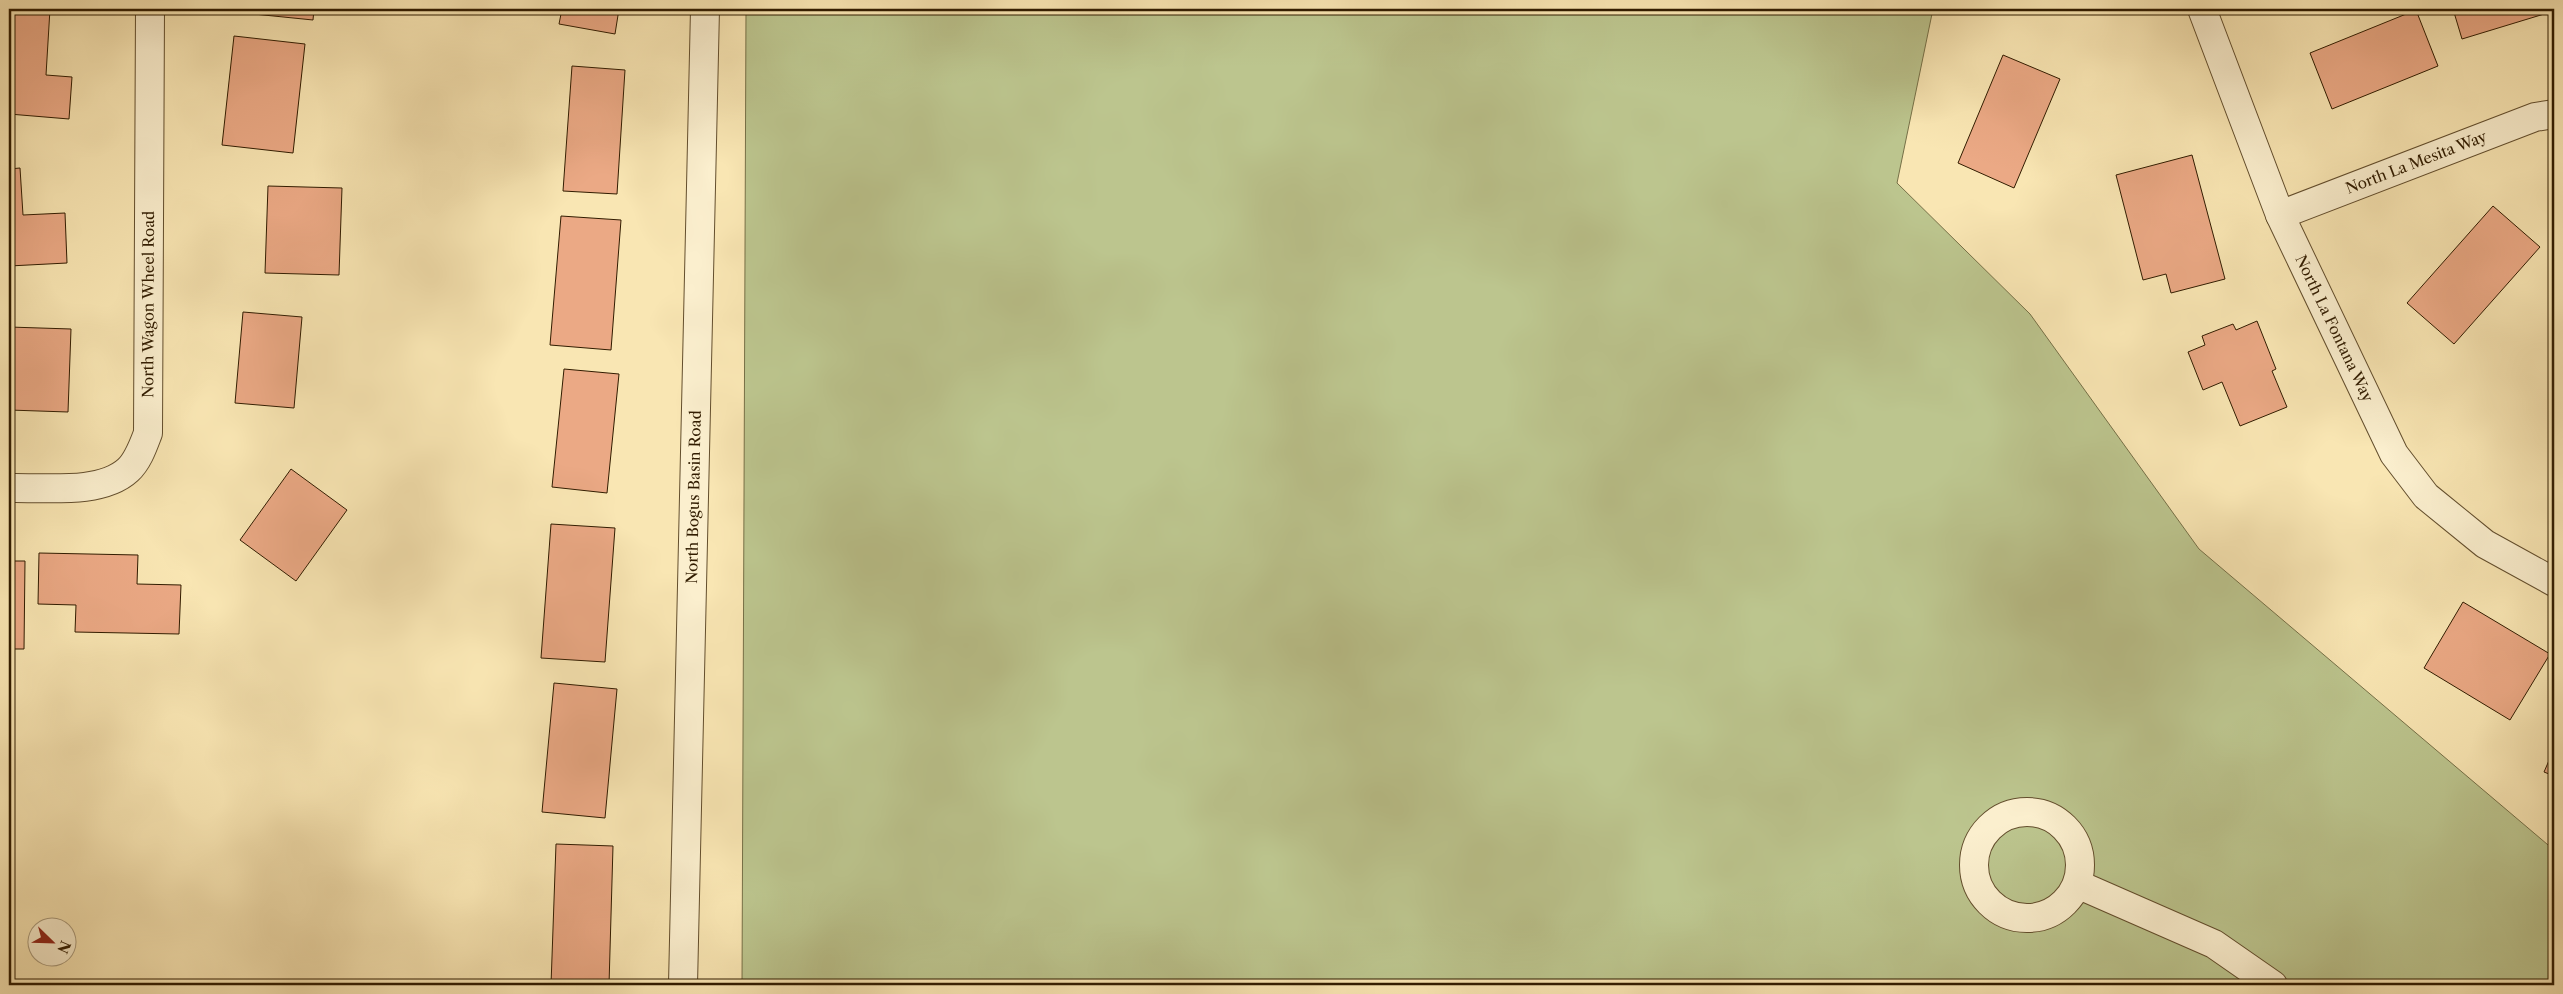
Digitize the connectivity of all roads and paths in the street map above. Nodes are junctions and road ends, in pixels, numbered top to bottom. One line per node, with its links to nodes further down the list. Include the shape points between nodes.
1 (150, 9): 6 (street, North Wagon Wheel Road, via 148,433 135,462 114,481 99,486)
2 (705, 9): 9 (street, North Bogus Basin Road)
3 (2202, 9): 5 (street, North La Fontana Way)
4 (2554, 114): 5 (street, North La Mesita Way, via 2535,118)
5 (2280, 215): 7 (street, North La Fontana Way, via 2394,454 2426,496 2477,538)
6 (9, 488)
7 (2554, 582)
8 (2077, 884): 10 (street, via 2214,944)
9 (683, 985)
10 (2273, 985)

